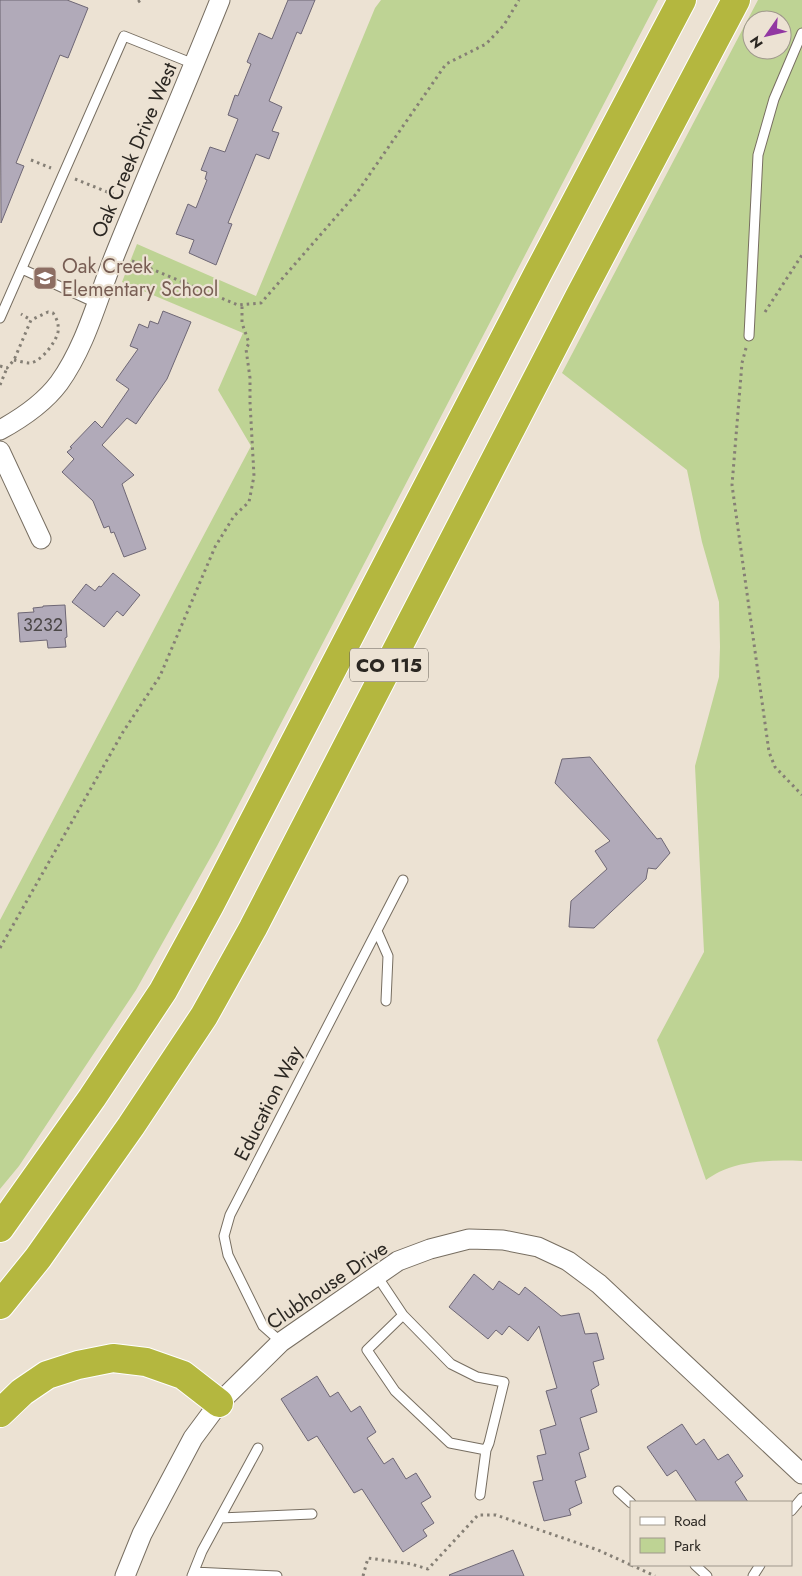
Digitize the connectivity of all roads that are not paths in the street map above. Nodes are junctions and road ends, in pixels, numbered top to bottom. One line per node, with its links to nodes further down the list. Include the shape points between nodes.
1 (220, 0): 5 (street, Oak Creek Drive West)
2 (682, 0): 16 (highway, CO 115, via 210,905 167,982 92,1098)
3 (736, 0): 18 (highway, CO 115, via 253,928 204,1016 132,1126 38,1258)
4 (802, 33): 9 (lane, via 774,99 758,155)
5 (194, 64): 6 (lane, via 124,36); 7 (street, Oak Creek Drive West, via 115,254)
6 (22, 269): 7 (lane); 8 (lane)
7 (98, 304): 10 (street, Oak Creek Drive West, via 58,383 28,413)
8 (0, 318)
9 (749, 336)
10 (0, 430)
11 (0, 452): 12 (street)
12 (41, 539)
13 (403, 880): 14 (lane, Education Way)
14 (377, 931): 15 (lane, via 388,956); 20 (lane, Education Way, via 230,1215 224,1236 228,1255 263,1326)
15 (386, 1001)
16 (0, 1228)
17 (377, 1276): 19 (lane); 20 (street, Clubhouse Drive); 25 (street, Clubhouse Drive, via 398,1261 468,1239 503,1240 538,1247 568,1261 599,1284)
18 (0, 1305)
19 (404, 1315): 24 (lane, via 451,1364 477,1376 504,1382); 24 (lane, via 367,1350 395,1391 450,1443)
20 (281, 1342): 21 (street, Clubhouse Drive)
21 (219, 1403): 22 (highway, via 183,1375 146,1362 113,1358 47,1375); 35 (street, Clubhouse Drive, via 193,1438 142,1534)
22 (0, 1413)
23 (258, 1448): 32 (lane)
24 (486, 1450): 27 (lane)
25 (802, 1474)
26 (618, 1491): 29 (lane)
27 (480, 1495)
28 (802, 1498): 30 (lane)
29 (630, 1502)
30 (792, 1510)
31 (312, 1514): 32 (lane)
32 (220, 1518): 34 (lane)
33 (697, 1566): 37 (lane)
34 (193, 1574): 36 (lane)
35 (125, 1576)
36 (277, 1576)
37 (707, 1576)

